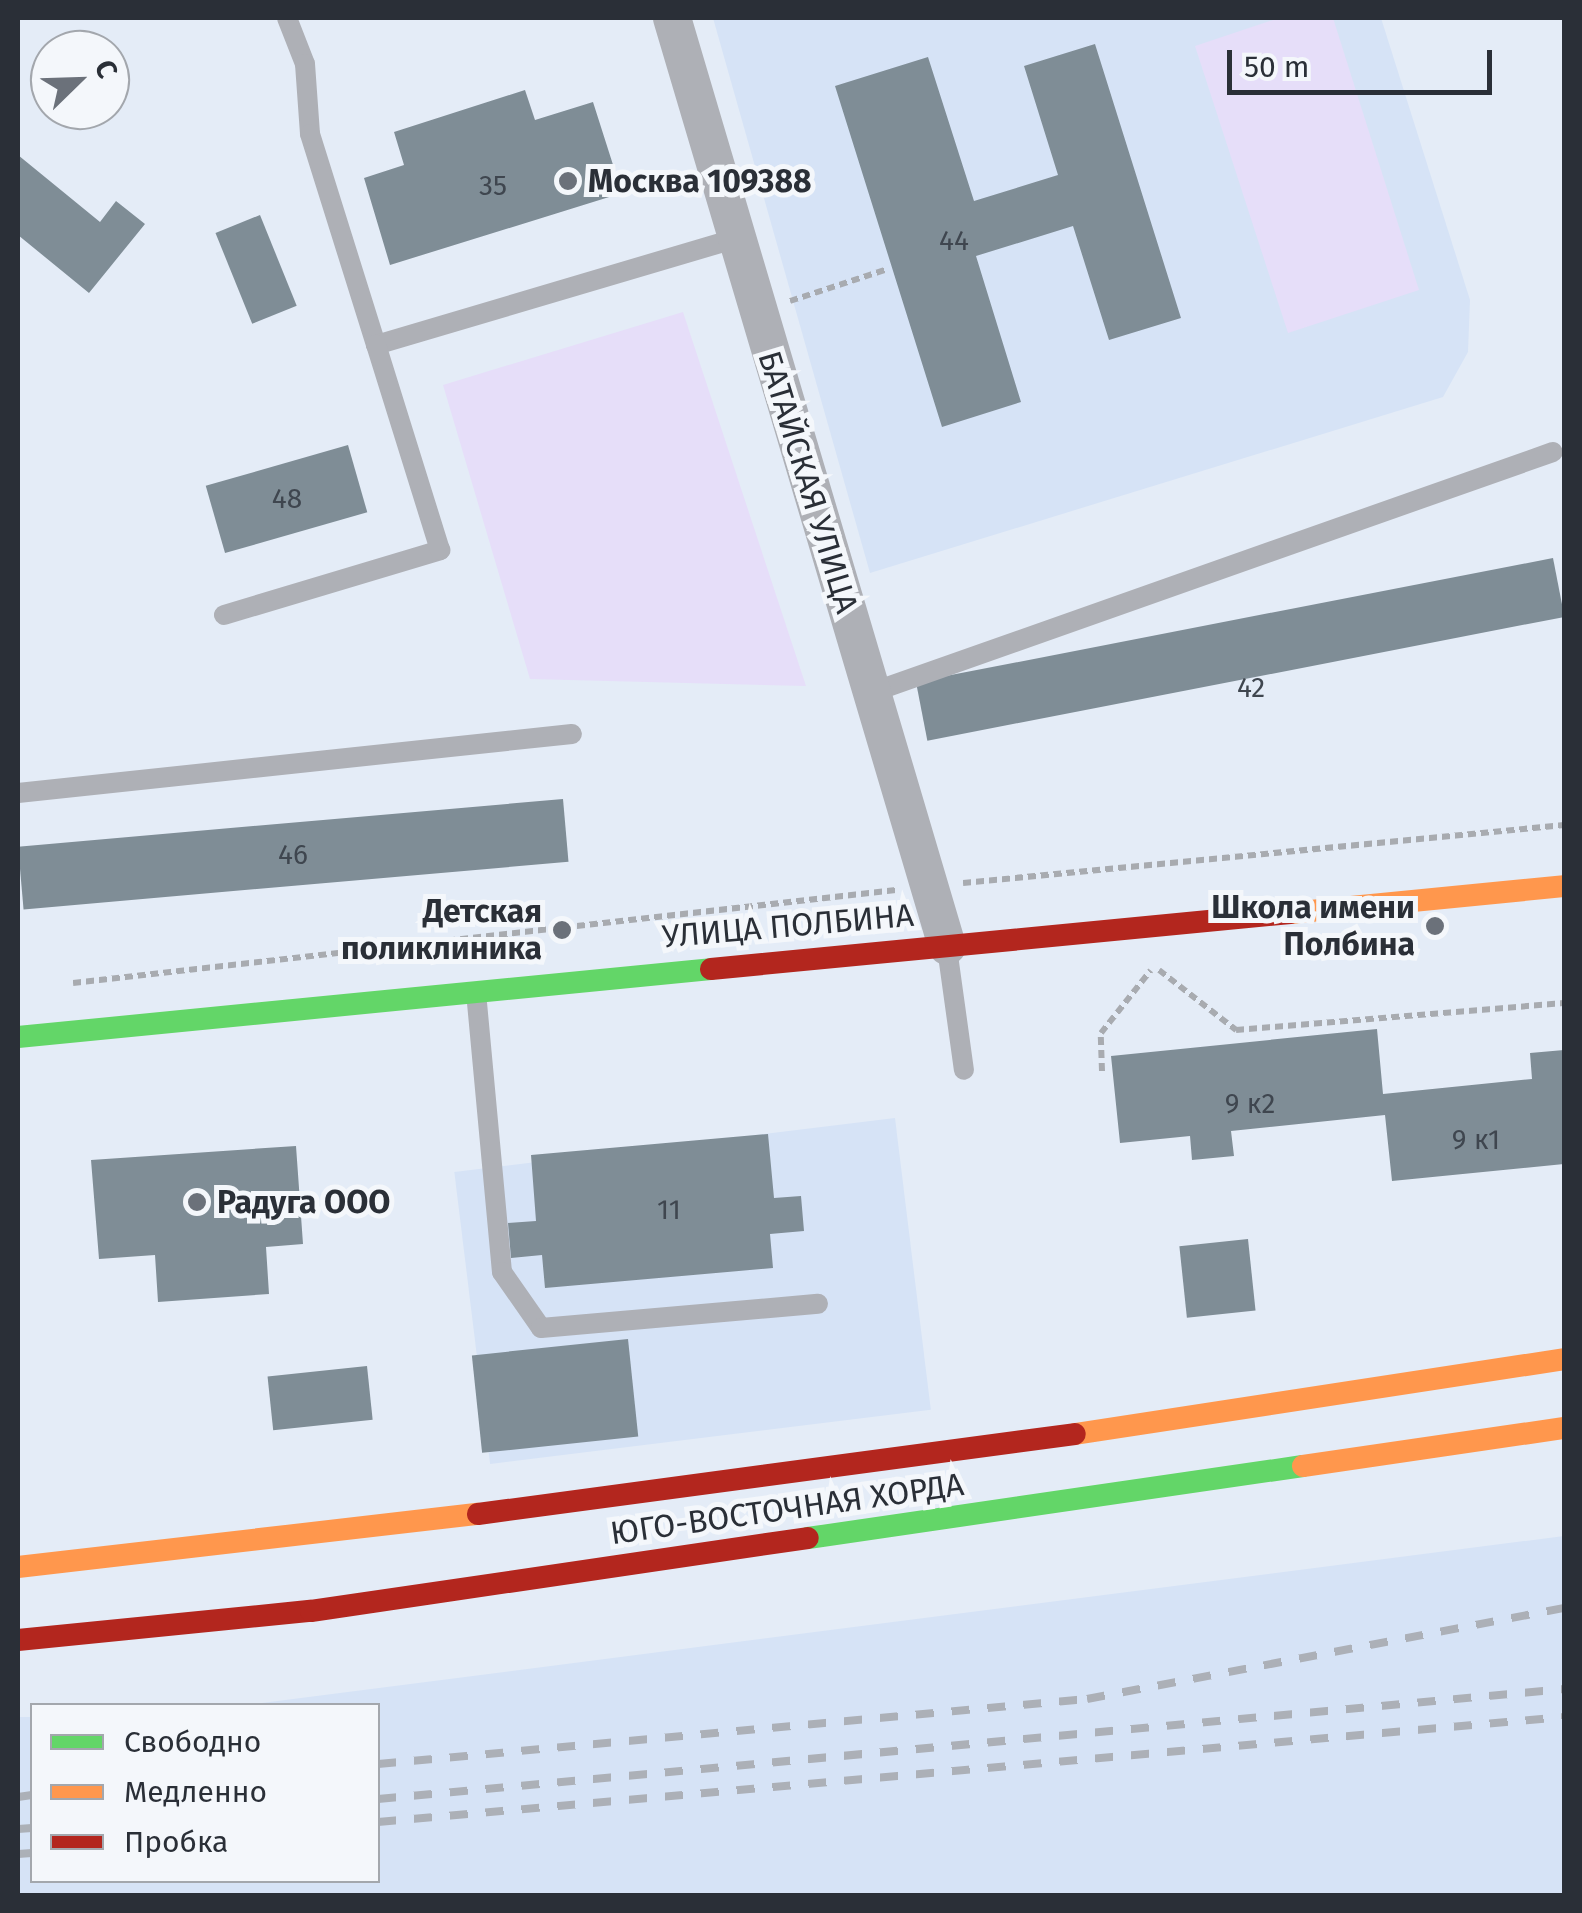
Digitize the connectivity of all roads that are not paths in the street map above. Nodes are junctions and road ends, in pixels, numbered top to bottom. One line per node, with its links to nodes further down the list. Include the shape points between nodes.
1 (287, 18): 4 (lane, via 305,64 310,134)
2 (672, 18): 3 (street, БАТАЙСКАЯ УЛИЦА)
3 (734, 239): 4 (lane); 7 (street, БАТАЙСКАЯ УЛИЦА)
4 (376, 345): 6 (lane, via 440,550)
5 (1553, 452): 7 (lane)
6 (224, 615)
7 (873, 692): 11 (street, БАТАЙСКАЯ УЛИЦА)
8 (572, 734): 9 (lane)
9 (18, 793)
10 (1564, 886): 11 (main road, УЛИЦА ПОЛБИНА)
11 (946, 946): 12 (main road, УЛИЦА ПОЛБИНА); 14 (lane)
12 (476, 990): 13 (main road, УЛИЦА ПОЛБИНА); 15 (lane, via 502,1272 541,1328)
13 (18, 1038)
14 (964, 1070)
15 (818, 1304)
16 (1564, 1359): 18 (main road, ЮГО-ВОСТОЧНАЯ ХОРДА, via 1186,1419 284,1540)
17 (1564, 1428): 19 (main road, ЮГО-ВОСТОЧНАЯ ХОРДА, via 311,1611)
18 (18, 1566)
19 (18, 1640)

